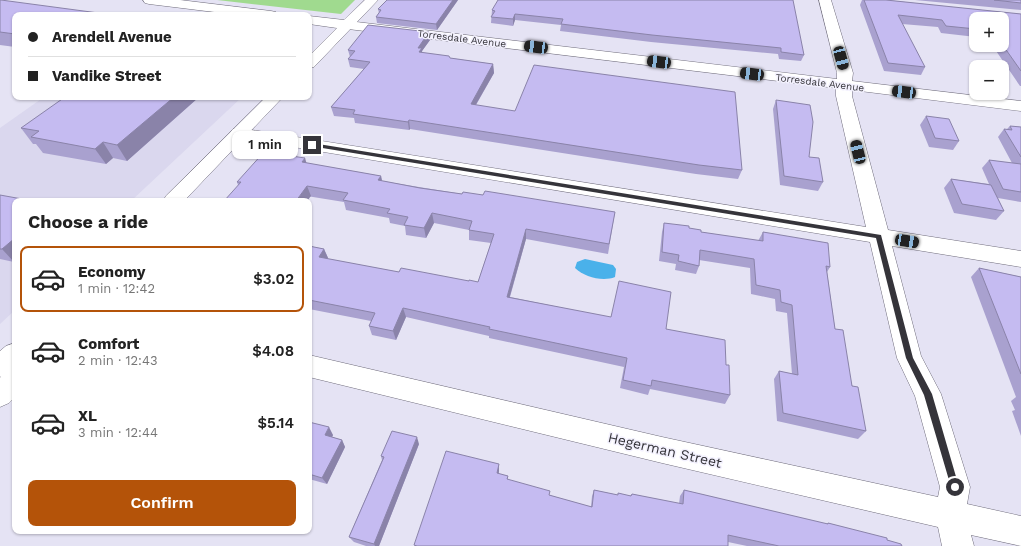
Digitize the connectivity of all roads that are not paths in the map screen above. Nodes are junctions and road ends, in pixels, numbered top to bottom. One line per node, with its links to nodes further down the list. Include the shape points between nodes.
1 (148, 0): 4 (street)
2 (372, 0): 6 (street)
3 (825, 0): 8 (street, via 845,73)
4 (246, 12)
5 (312, 20): 6 (street, Torresdale Avenue)
6 (348, 25): 7 (street); 8 (street, Torresdale Avenue)
7 (312, 61)
8 (845, 85): 10 (street, Torresdale Avenue); 13 (street, via 844,96)
9 (272, 100): 11 (street)
10 (1021, 106)
11 (239, 133): 12 (street); 13 (street)
12 (176, 198)
13 (878, 236): 14 (street); 20 (street, via 909,358 928,394 955,487)
14 (1021, 259)
15 (12, 356): 16 (street)
16 (0, 366)
17 (312, 367): 20 (street, Hegerman Street, via 662,450)
18 (12, 383): 19 (street)
19 (0, 396)
20 (950, 514): 21 (street, Hegerman Street); 22 (street)
21 (1021, 531)
22 (958, 546)

